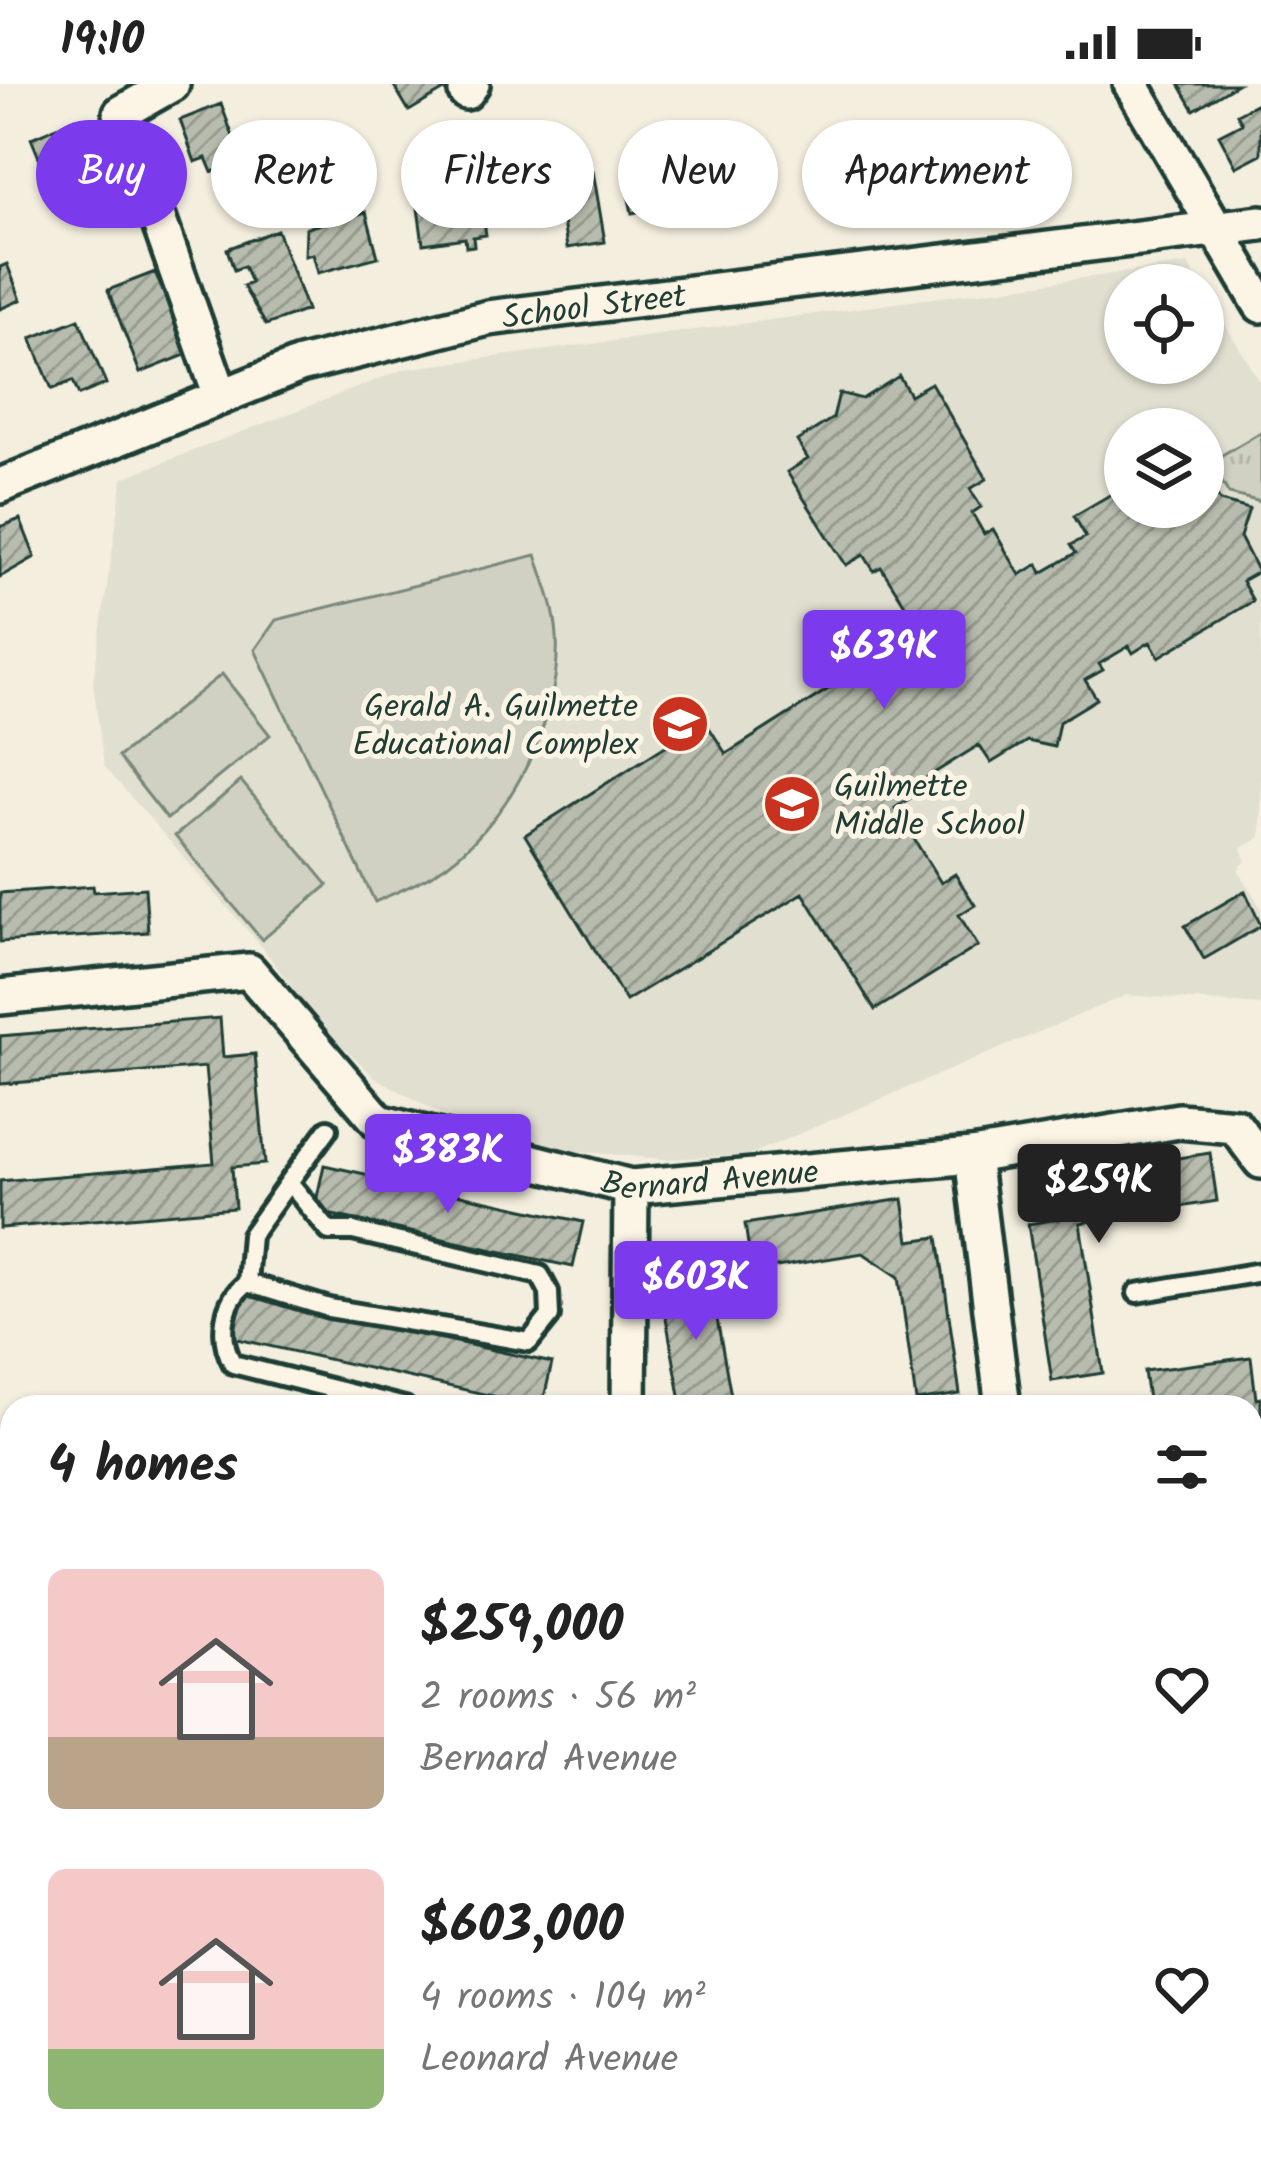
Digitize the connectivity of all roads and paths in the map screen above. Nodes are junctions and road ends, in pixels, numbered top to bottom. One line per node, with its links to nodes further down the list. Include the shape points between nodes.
1 (172, 84): 6 (street, via 121,113)
2 (1131, 84): 4 (street)
3 (1261, 223): 4 (street, School Street)
4 (1216, 232): 5 (street); 6 (street, School Street, via 488,318 300,365)
5 (1261, 305)
6 (221, 397): 7 (street, School Street)
7 (0, 486)
8 (0, 997): 13 (street, Bernard Avenue, via 249,970 379,1122)
9 (328, 1129): 12 (lane)
10 (972, 1156): 11 (street, Bernard Avenue, via 1179,1121 1246,1125); 13 (street, Bernard Avenue); 19 (street)
11 (1261, 1161)
12 (289, 1182): 15 (lane, via 251,1234); 15 (lane, via 329,1232 540,1275 550,1316 530,1342 329,1308)
13 (631, 1187): 18 (street)
14 (1261, 1272): 16 (lane)
15 (247, 1283): 17 (lane, via 233,1293 224,1328 233,1364)
16 (1137, 1293)
17 (357, 1395)
18 (629, 1395)
19 (1002, 1395)

